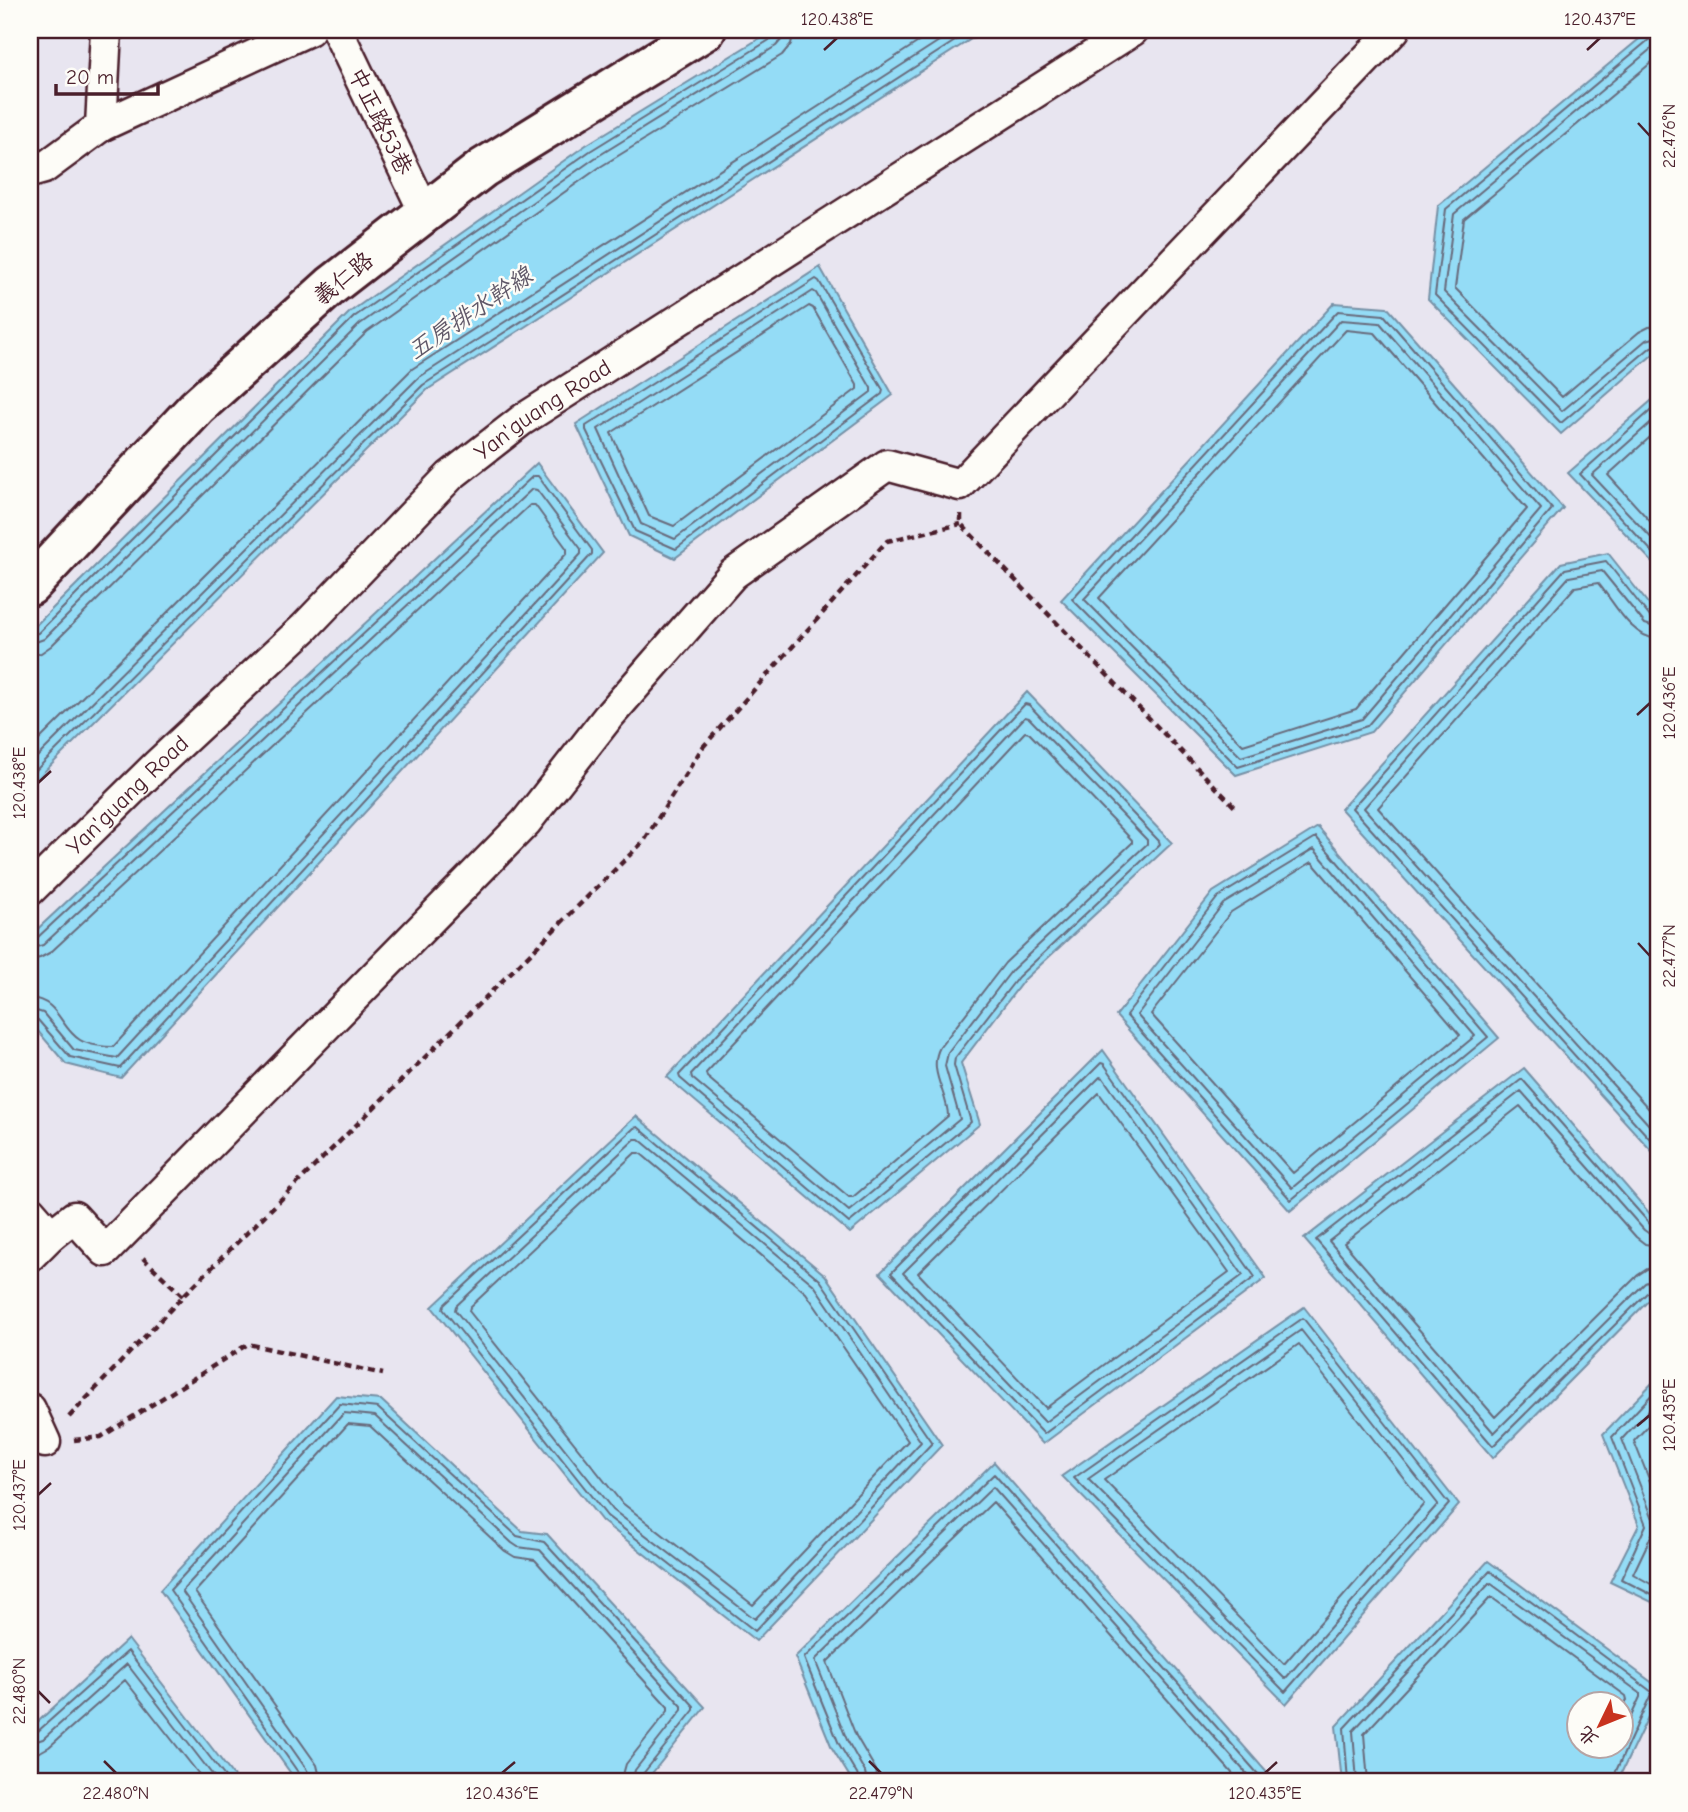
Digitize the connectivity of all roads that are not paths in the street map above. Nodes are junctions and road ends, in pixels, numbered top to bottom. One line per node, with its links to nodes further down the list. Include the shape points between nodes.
1 (106, 30): 7 (street)
2 (309, 30): 7 (street)
3 (337, 30): 9 (street, 中正路53巷)
4 (706, 30): 9 (street, 義仁路, via 483,168)
5 (1133, 30): 11 (street, Yan'guang Road, via 491,444 450,476 304,628)
6 (1394, 30): 13 (street, via 960,485 887,465 733,574 608,717 526,822 104,1251 74,1217)
7 (101, 126): 8 (street, via 44,168)
8 (30, 173)
9 (425, 213): 10 (street, 義仁路, via 331,286 197,407)
10 (30, 586)
11 (30, 890)
12 (30, 1211): 13 (street)
13 (51, 1235): 14 (street)
14 (30, 1256)
15 (30, 1409): 16 (street)
16 (45, 1442)

